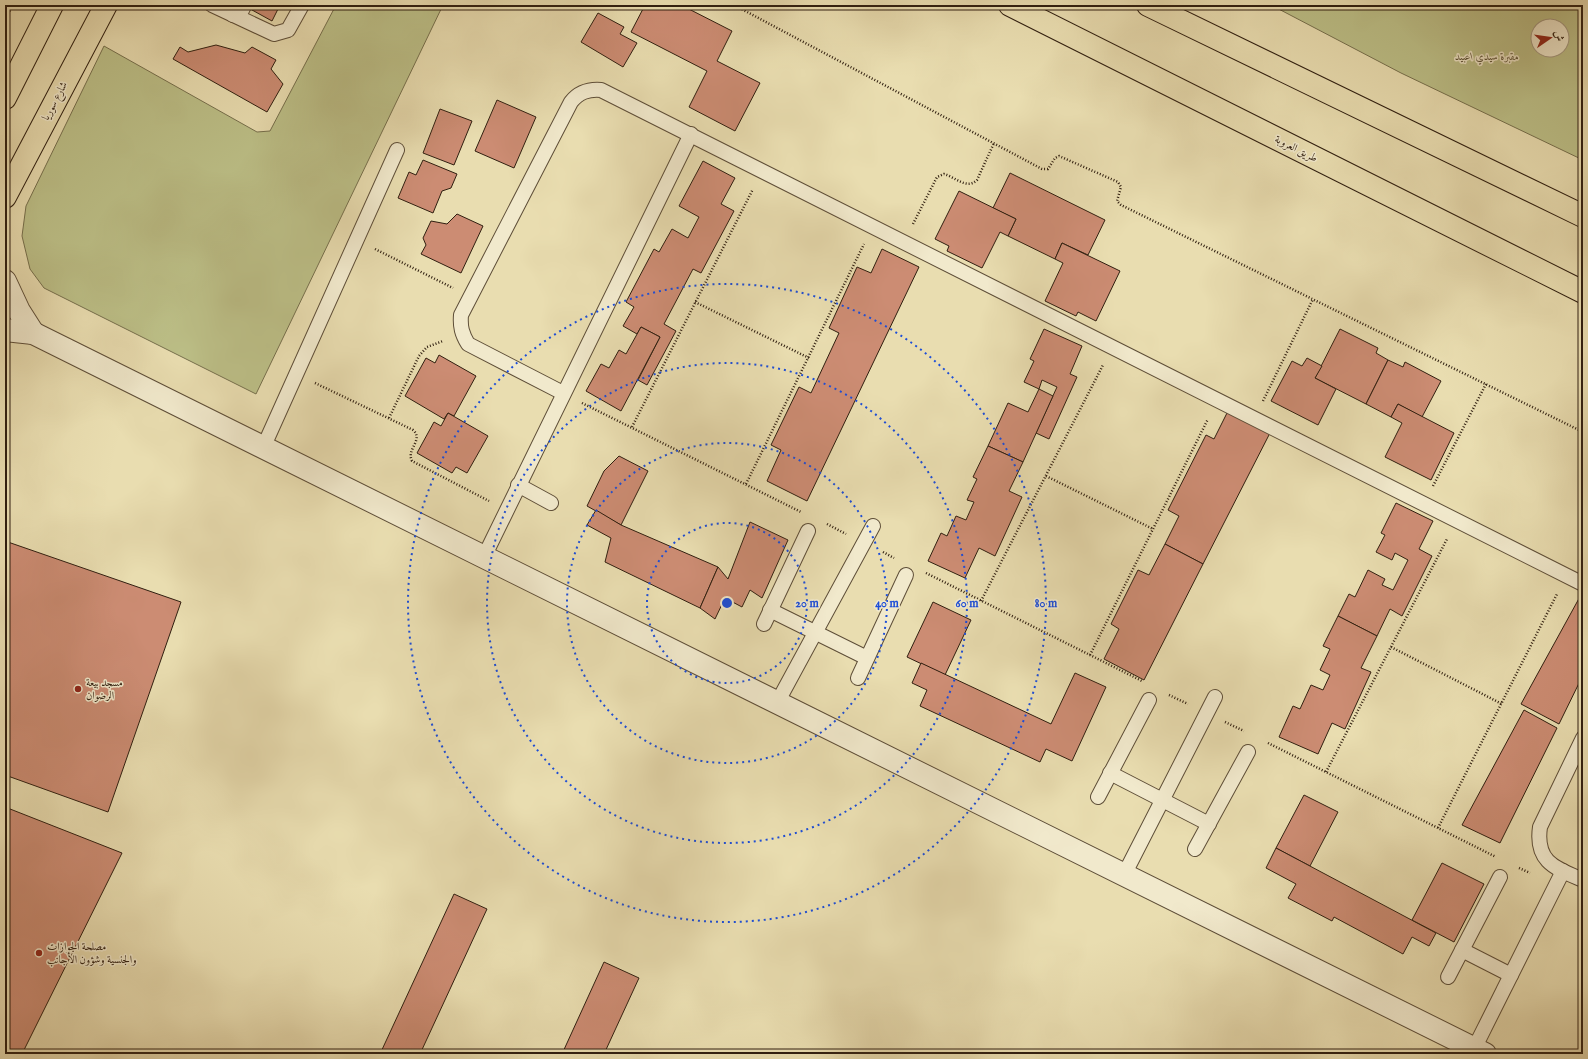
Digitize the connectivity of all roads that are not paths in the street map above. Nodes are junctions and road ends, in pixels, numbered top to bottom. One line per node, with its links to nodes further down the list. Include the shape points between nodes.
1 (52, 5): 9 (main road)
2 (106, 5): 12 (main road, شارع سوريا)
3 (212, 5): 8 (lane)
4 (302, 5): 8 (lane, via 288,30 274,34)
5 (1010, 5): 15 (main road, طريق العروبة)
6 (1148, 5): 13 (main road)
7 (244, 6): 8 (lane)
8 (233, 16)
9 (5, 98)
10 (691, 134): 18 (lane); 18 (lane, via 601,90 592,89 576,96 461,315 460,325 468,344); 26 (lane)
11 (397, 150): 19 (lane)
12 (5, 198)
13 (1583, 216)
14 (5, 281): 17 (street)
15 (1583, 292)
16 (5, 330): 17 (street)
17 (33, 333): 19 (street)
18 (564, 394): 20 (lane)
19 (263, 448): 24 (street)
20 (518, 486): 21 (lane); 24 (lane)
21 (551, 503)
22 (873, 526): 29 (lane)
23 (808, 531): 27 (lane)
24 (484, 557): 34 (street)
25 (906, 575): 30 (lane)
26 (1583, 584)
27 (770, 610): 28 (lane); 29 (lane)
28 (764, 624)
29 (815, 632): 30 (lane); 34 (lane)
30 (867, 658): 31 (lane)
31 (858, 678)
32 (1215, 697): 39 (lane)
33 (1148, 700): 37 (lane)
34 (777, 703): 43 (street)
35 (1583, 738): 42 (lane, via 1540,827 1538,840 1542,855 1551,865)
36 (1248, 752): 40 (lane)
37 (1110, 774): 38 (lane); 39 (lane)
38 (1098, 797)
39 (1162, 800): 40 (lane); 43 (lane)
40 (1209, 824): 41 (lane)
41 (1195, 849)
42 (1563, 871): 45 (lane); 47 (lane)
43 (1124, 875): 49 (street)
44 (1500, 877): 46 (lane)
45 (1583, 880)
46 (1462, 950): 47 (lane); 48 (lane)
47 (1511, 975): 49 (lane)
48 (1448, 977)
49 (1477, 1052)

